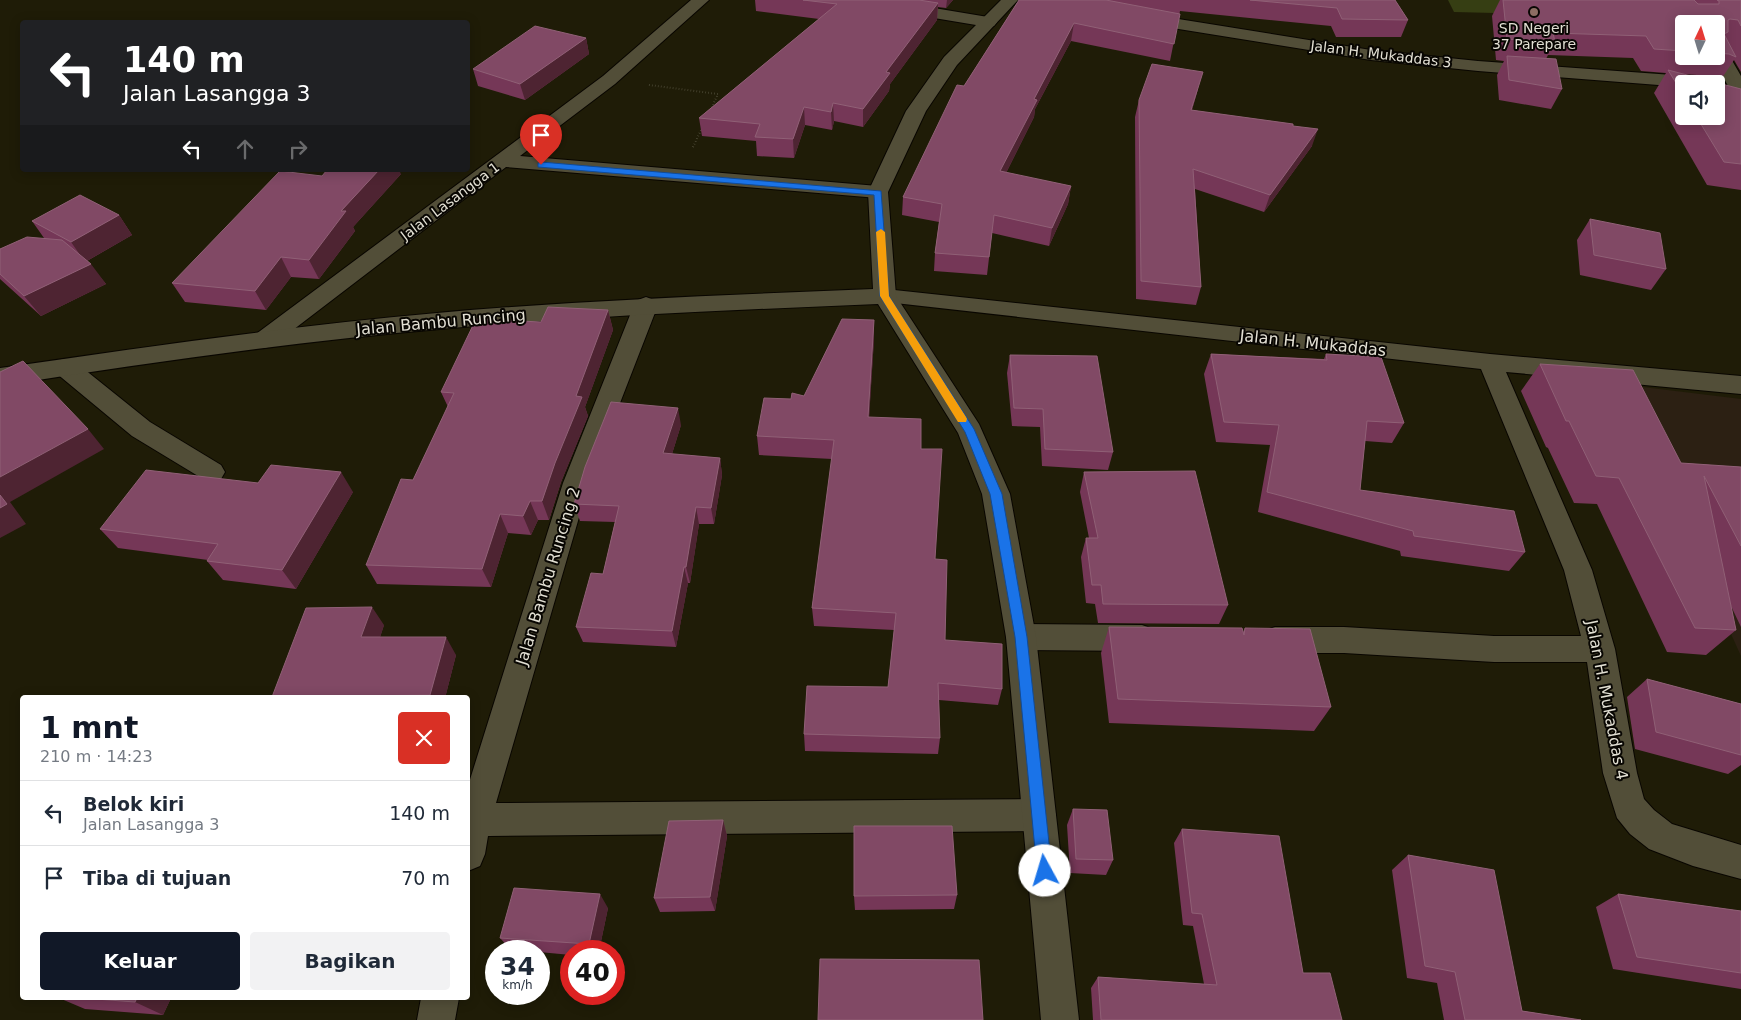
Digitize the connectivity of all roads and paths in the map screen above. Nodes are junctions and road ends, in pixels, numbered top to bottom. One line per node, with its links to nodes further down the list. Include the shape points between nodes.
1 (701, 0): 7 (street, Jalan Lasangga 1)
2 (856, 0): 5 (street)
3 (1010, 0): 5 (street)
4 (1123, 15): 8 (street, Jalan H. Mukaddas 3, via 1371,55)
5 (988, 22): 14 (street, via 950,61 916,111)
6 (1725, 62): 10 (street)
7 (609, 80): 12 (street, Jalan Lasangga 1); 13 (path, via 718,94)
8 (1675, 81)
9 (1725, 85): 10 (street, Jalan H. Mukaddas 3)
10 (1739, 86): 11 (street)
11 (1741, 129)
12 (502, 161): 13 (street); 17 (street, Jalan Lasangga 1)
13 (679, 176): 14 (street)
14 (878, 192): 15 (street)
15 (885, 296): 16 (street, Jalan Bambu Runcing); 18 (street, Jalan H. Mukaddas); 23 (street, via 970,432 996,494)
16 (646, 305): 17 (street, Jalan Bambu Runcing, via 437,321); 28 (street, Jalan Bambu Runcing 2, via 576,483)
17 (264, 340): 19 (street, Jalan Bambu Runcing)
18 (1490, 362): 21 (street, Jalan H. Mukaddas); 26 (street, Jalan H. Mukaddas 4, via 1578,570)
19 (66, 367): 20 (street, Jalan Bambu Runcing); 22 (street, via 141,429)
20 (0, 377)
21 (1741, 385)
22 (212, 472)
23 (1021, 637): 24 (street); 27 (street)
24 (1168, 639)
25 (1246, 639): 26 (street, via 1344,640 1494,649)
26 (1600, 649): 30 (street, Jalan H. Mukaddas 4, via 1628,807 1661,837)
27 (1039, 815): 28 (street); 33 (street)
28 (474, 820): 29 (street, Jalan Bambu Runcing 2)
29 (470, 843)
30 (1741, 862)
31 (440, 1000): 32 (street)
32 (436, 1020)
33 (1060, 1020)

